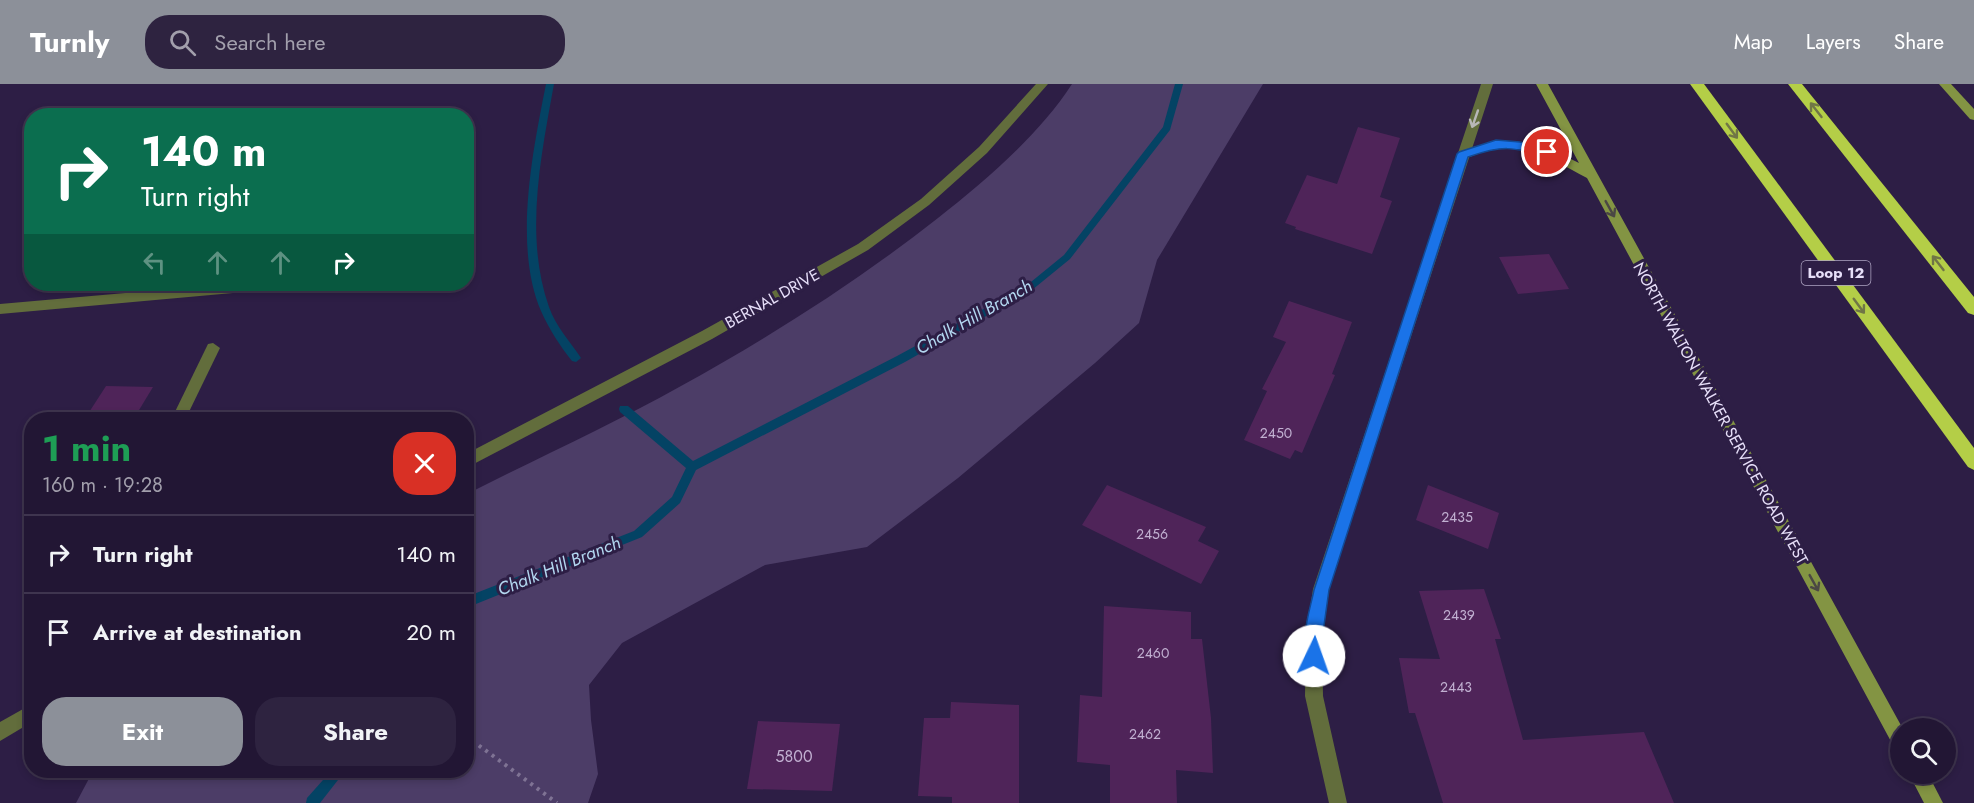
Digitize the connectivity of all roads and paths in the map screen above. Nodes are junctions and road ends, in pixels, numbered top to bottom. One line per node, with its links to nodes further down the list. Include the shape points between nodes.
1 (1042, 84): 15 (street, BERNAL DRIVE, via 983,150 934,195 863,247)
2 (1487, 84): 8 (street, one-way to 8)
3 (1542, 84): 9 (main road, NORTH WALTON WALKER SERVICE ROAD WEST)
4 (1697, 84): 16 (highway, Loop 12, one-way to 16)
5 (1795, 84): 12 (highway, one-way to 5)
6 (1946, 84): 7 (main road)
7 (1974, 116)
8 (1463, 154): 9 (main road, via 1496,144 1520,145 1547,152); 23 (street, via 1321,590 1314,636 1314,696)
9 (1591, 175): 18 (main road, NORTH WALTON WALKER SERVICE ROAD WEST, one-way to 18)
10 (200, 291): 11 (street)
11 (0, 309)
12 (1974, 309)
13 (213, 348): 14 (street)
14 (182, 412)
15 (474, 458)
16 (1974, 462)
17 (24, 717): 19 (street)
18 (1890, 723)
19 (0, 732)
20 (474, 742): 22 (path)
21 (1924, 784): 24 (main road)
22 (557, 803)
23 (1338, 803)
24 (1934, 803)

